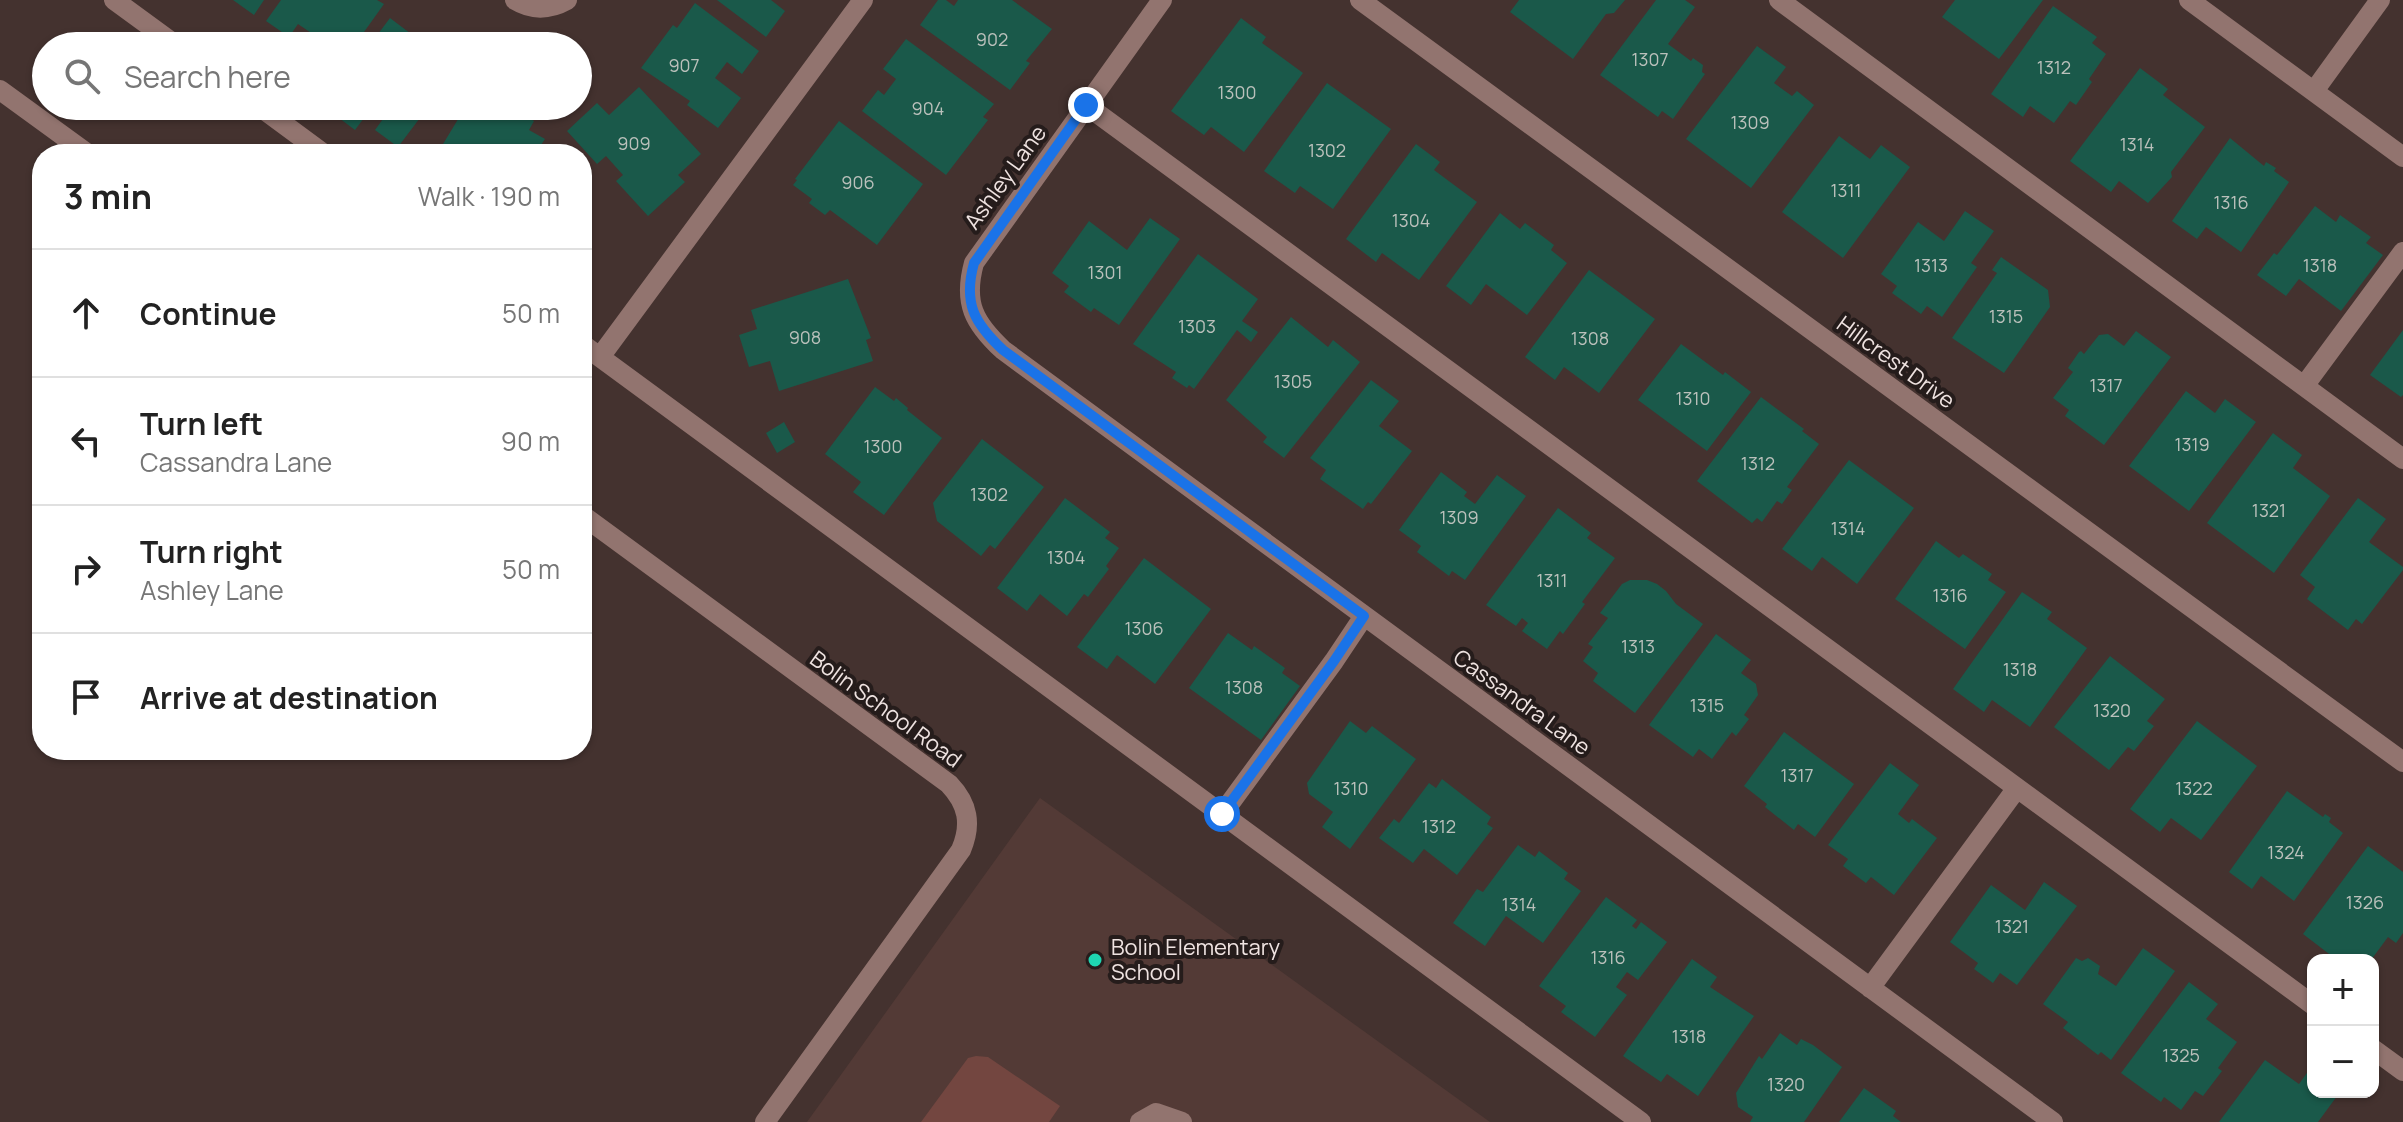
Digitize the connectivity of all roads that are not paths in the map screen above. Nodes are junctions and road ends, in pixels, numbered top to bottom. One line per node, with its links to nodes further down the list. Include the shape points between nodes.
1 (114, 0): 10 (street)
2 (515, 0): 9 (street, via 526,7)
3 (863, 0): 23 (street)
4 (1162, 0): 13 (street, Ashley Lane)
5 (1360, 0): 28 (street, Hillcrest Drive)
6 (1779, 0): 24 (street)
7 (2189, 0): 12 (street)
8 (2380, 0): 12 (street)
9 (558, 4)
10 (158, 32)
11 (0, 90): 14 (street)
12 (2314, 91): 19 (street)
13 (1086, 105): 21 (street, Ashley Lane, via 974,263 968,285); 29 (street)
14 (32, 113)
15 (41, 120): 17 (street)
16 (278, 120): 18 (street)
17 (74, 144)
18 (310, 144)
19 (2403, 157)
20 (2403, 252): 24 (street)
21 (973, 312): 27 (street, Cassandra Lane, via 1003,350)
22 (592, 351): 23 (street)
23 (600, 357): 30 (street)
24 (2304, 386): 25 (street)
25 (2403, 459)
26 (592, 522): 35 (street, Bolin School Road, via 949,784 965,807 968,822 961,850)
27 (1364, 616): 30 (street); 31 (street, Cassandra Lane)
28 (2403, 762)
29 (2017, 788): 31 (street); 32 (street)
30 (1222, 814): 38 (street)
31 (1870, 988): 39 (street, Cassandra Lane)
32 (2307, 1001)
33 (2379, 1053): 34 (street)
34 (2403, 1071)
35 (765, 1122)
36 (1140, 1122): 37 (street, via 1156,1113)
37 (1182, 1122)
38 (1641, 1122)
39 (2053, 1122)

